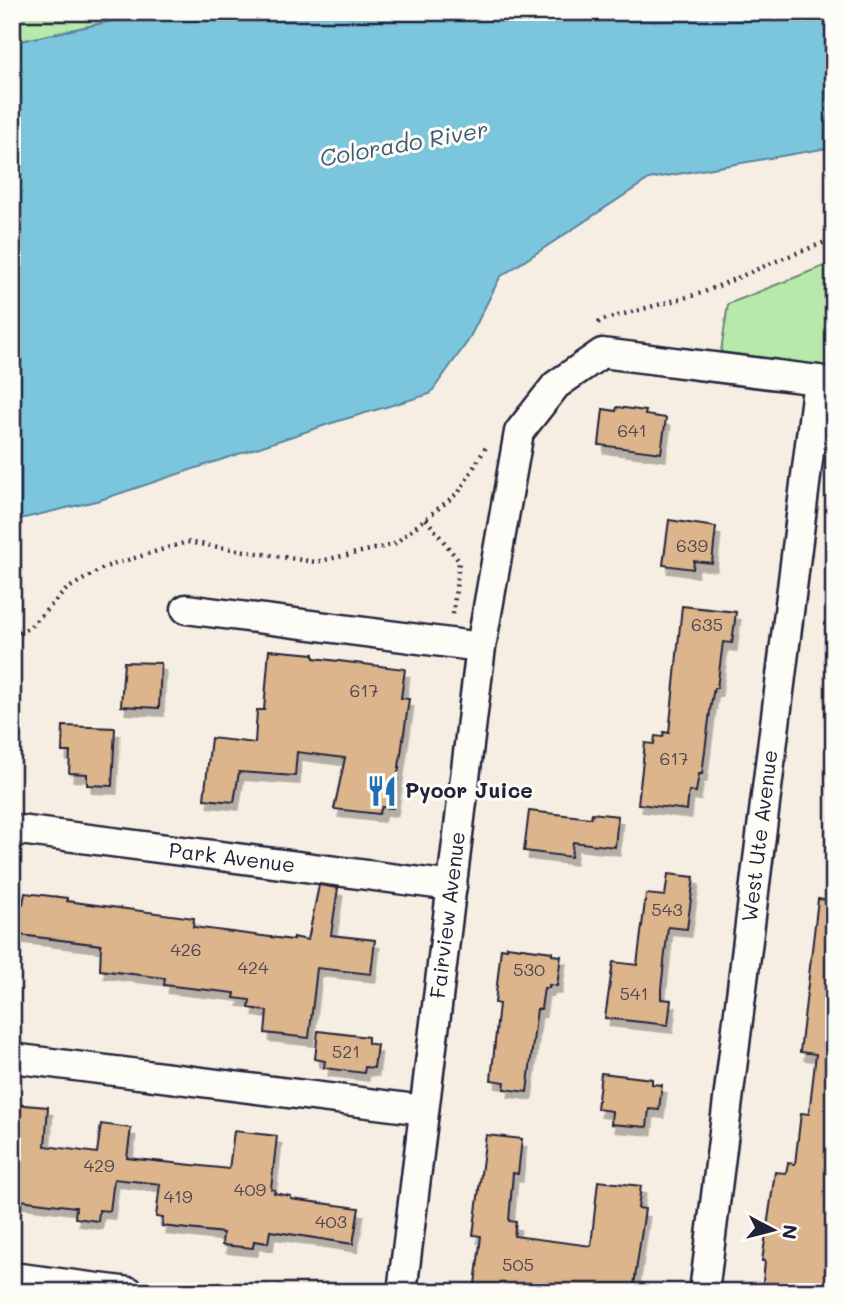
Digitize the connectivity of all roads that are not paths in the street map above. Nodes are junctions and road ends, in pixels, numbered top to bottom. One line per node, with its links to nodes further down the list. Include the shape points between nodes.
1 (826, 382): 3 (street, Fairview Avenue, via 602,353 556,385 519,432); 11 (street, West Ute Avenue)
2 (186, 610): 3 (street)
3 (481, 647): 5 (street, Fairview Avenue)
4 (12, 829): 5 (street, Park Avenue)
5 (452, 887): 7 (street, Fairview Avenue)
6 (12, 1058): 7 (street)
7 (424, 1110): 10 (street, Fairview Avenue)
8 (12, 1278): 9 (street)
9 (130, 1292)
10 (401, 1292)
11 (704, 1292)

